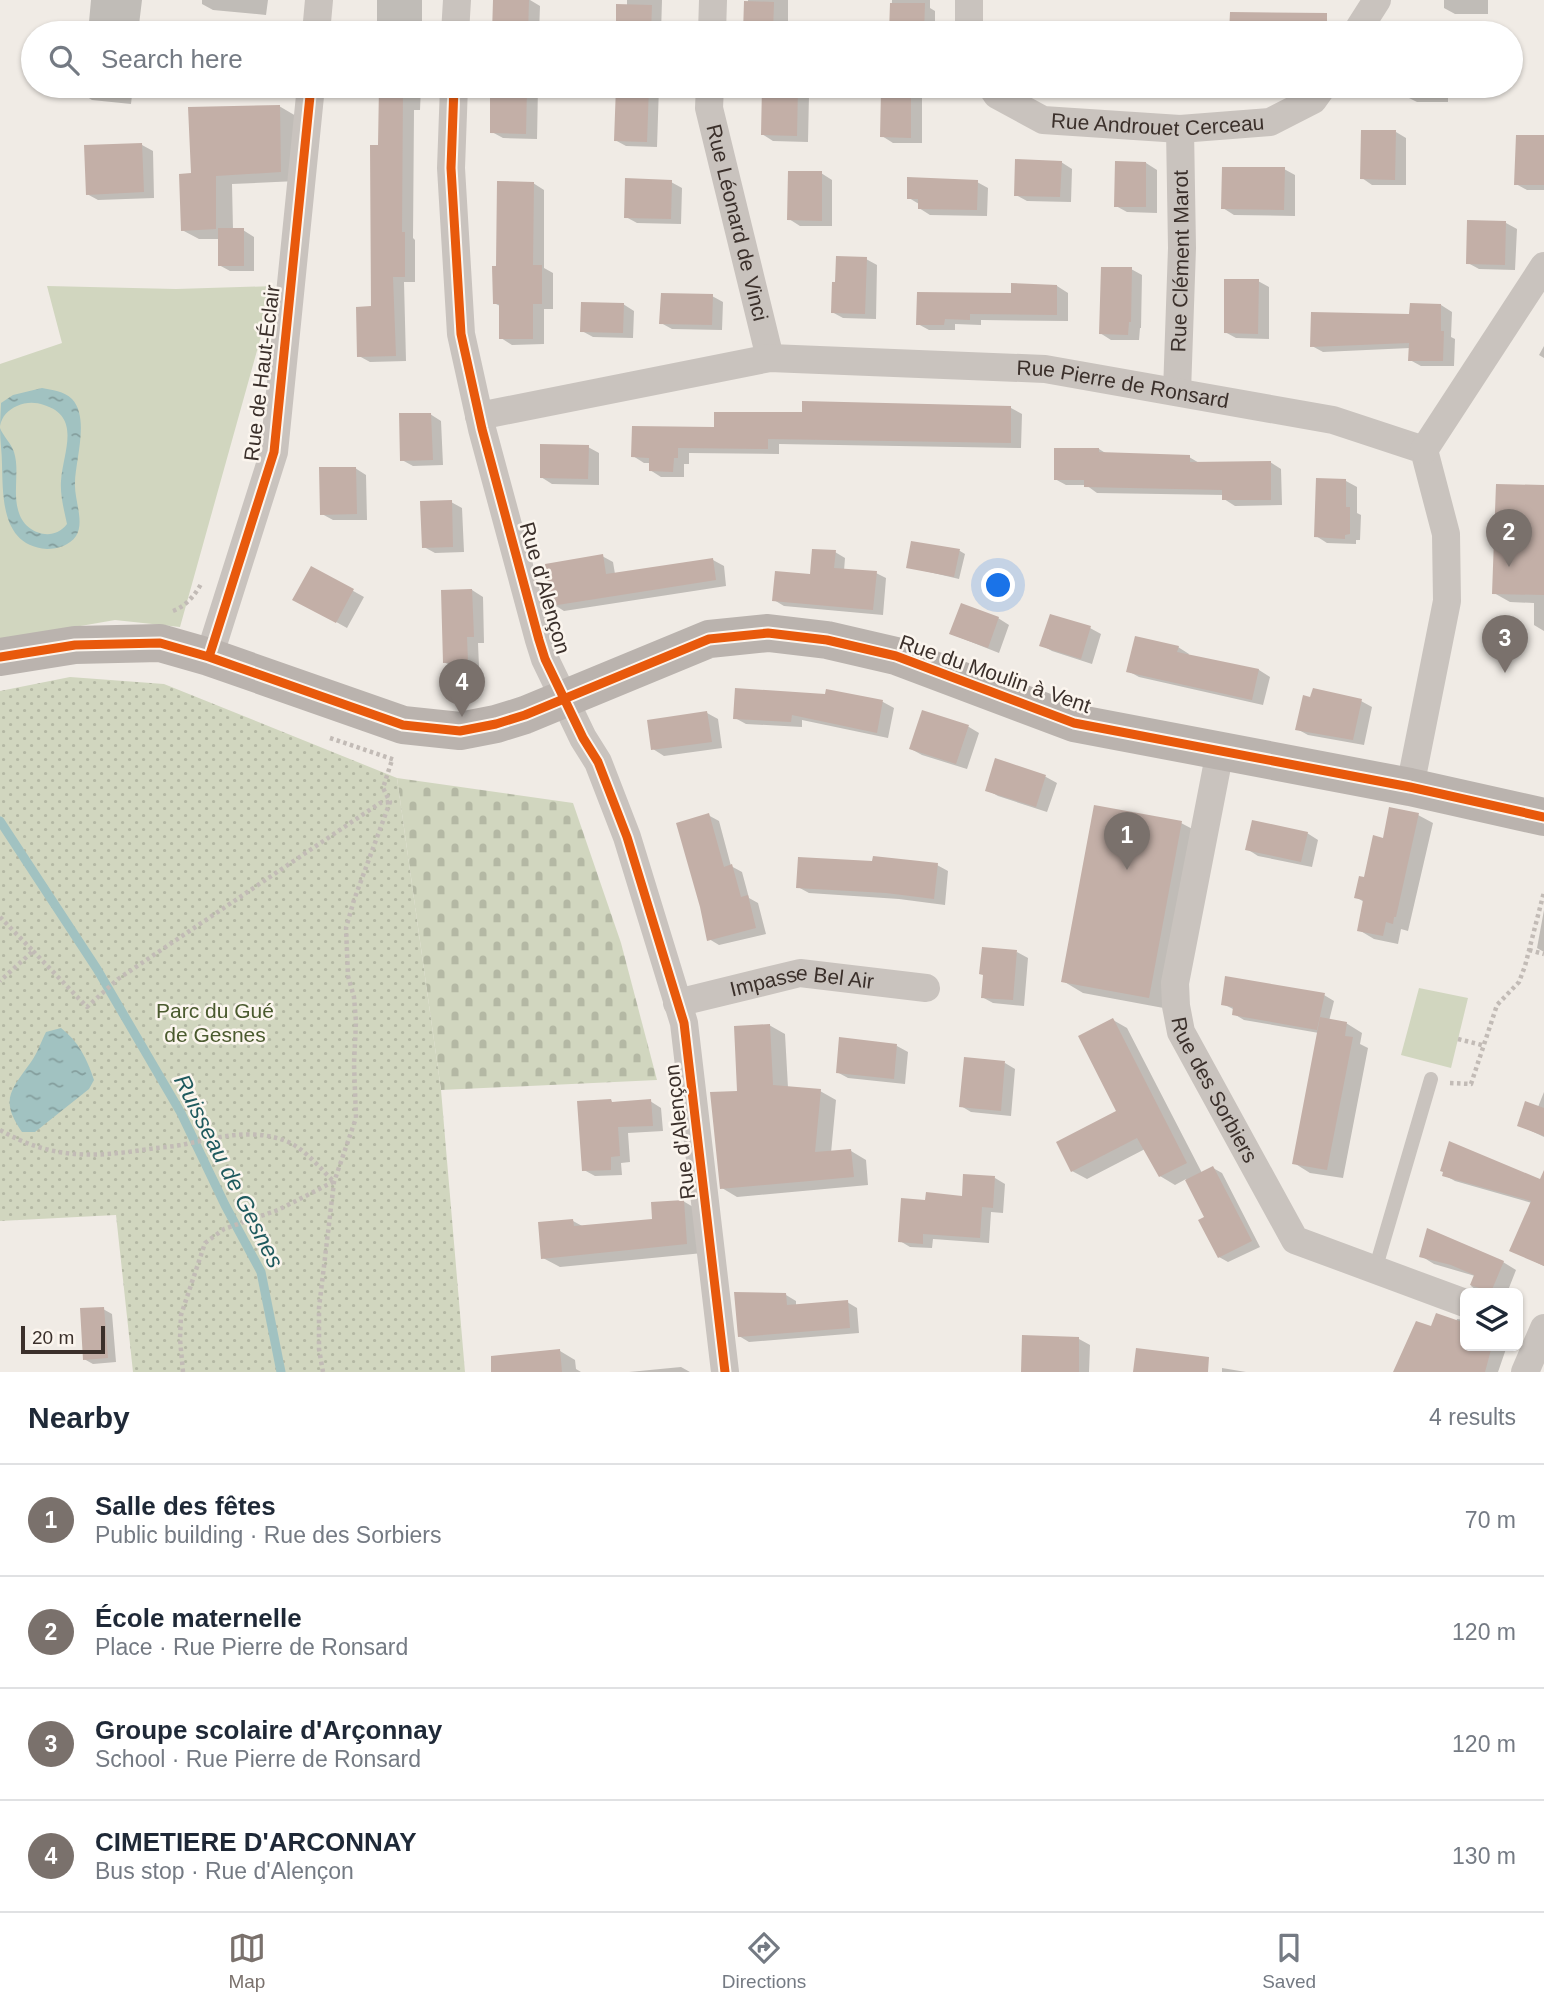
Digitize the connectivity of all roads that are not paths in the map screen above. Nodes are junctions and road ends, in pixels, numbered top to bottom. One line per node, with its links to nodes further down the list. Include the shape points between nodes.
1 (319, 0): 6 (street)
2 (457, 0): 7 (street)
3 (713, 0): 8 (street)
4 (969, 0): 9 (street)
5 (1377, 0): 10 (street)
6 (317, 21)
7 (456, 21)
8 (712, 21)
9 (969, 21)
10 (1364, 21)
11 (310, 98): 23 (street, Rue de Haut-Éclair, via 274,452)
12 (454, 98): 20 (street, Rue d'Alençon, via 451,168 461,334)
13 (709, 98): 18 (street, Rue Léonard de Vinci)
14 (1003, 98): 16 (street, Rue Androuet Cerceau, via 1043,120)
15 (1314, 98): 16 (street, Rue Androuet Cerceau, via 1270,122)
16 (1180, 129): 19 (street, Rue Clément Marot)
17 (1544, 266): 21 (street)
18 (769, 358): 19 (street, Rue Pierre de Ronsard, via 1045,369); 20 (street, Rue Pierre de Ronsard)
19 (1177, 393): 21 (street, Rue Pierre de Ronsard, via 1333,419)
20 (479, 416): 24 (street, Rue d'Alençon, via 539,640)
21 (1424, 450): 26 (street, via 1446,534 1447,601)
22 (0, 657): 23 (street, Rue du Moulin à Vent, via 75,645 160,643)
23 (209, 657): 24 (street, Rue du Moulin à Vent, via 403,725 460,731 525,715)
24 (565, 697): 25 (street, Rue du Moulin à Vent, via 709,639 768,633 827,640 896,656 1074,723); 29 (street, Rue d'Alençon, via 598,762 627,837)
25 (1220, 751): 26 (street, Rue du Moulin à Vent); 31 (street, Rue des Sorbiers, via 1175,983 1181,1032 1295,1240)
26 (1410, 787): 27 (street, Rue du Moulin à Vent)
27 (1544, 817)
28 (926, 988): 29 (street, Impasse Bel Air, via 800,973)
29 (677, 1003): 34 (street, Rue d'Alençon, via 684,1023)
30 (1431, 1079): 31 (lane)
31 (1375, 1270): 32 (street, Rue des Sorbiers)
32 (1460, 1301)
33 (1535, 1327): 35 (street)
34 (726, 1372)
35 (1525, 1372)

